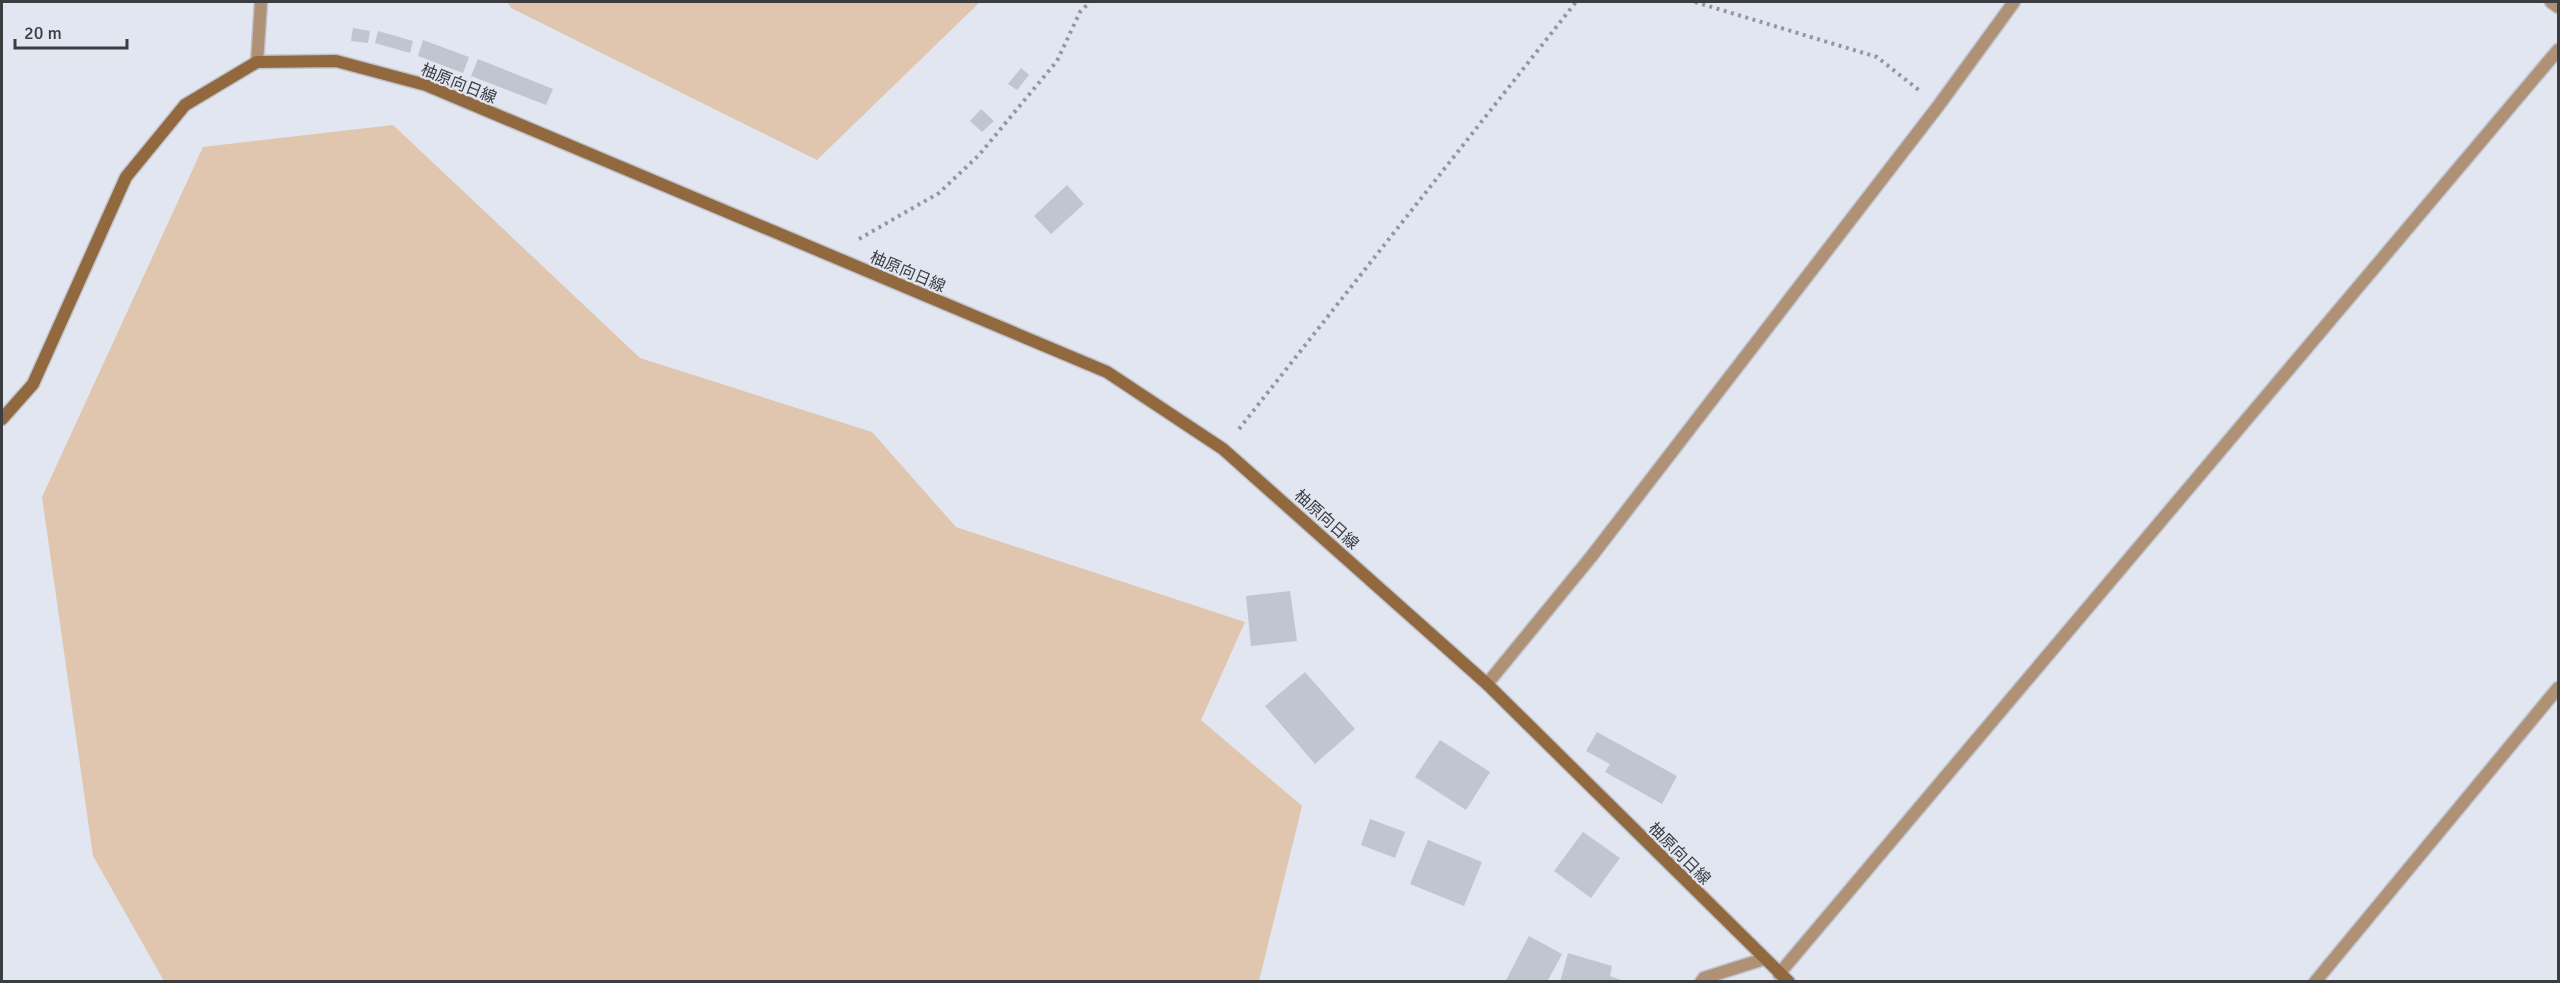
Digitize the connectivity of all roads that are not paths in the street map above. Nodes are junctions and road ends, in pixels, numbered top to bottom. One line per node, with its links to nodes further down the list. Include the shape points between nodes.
1 (261, 2): 6 (street)
2 (2014, 2): 8 (street, via 1591,557)
3 (2551, 2): 4 (street)
4 (2559, 7)
5 (2559, 50): 11 (street)
6 (257, 62): 7 (main road, via 185,105 126,177 33,384); 8 (main road, 柚原向日線, via 336,61 426,85 1107,372 1223,449)
7 (2, 419)
8 (1487, 684): 10 (main road, 柚原向日線)
9 (2559, 688): 13 (street)
10 (1764, 960): 11 (main road, 柚原向日線); 12 (street)
11 (1784, 978)
12 (1701, 981)
13 (2315, 981)

